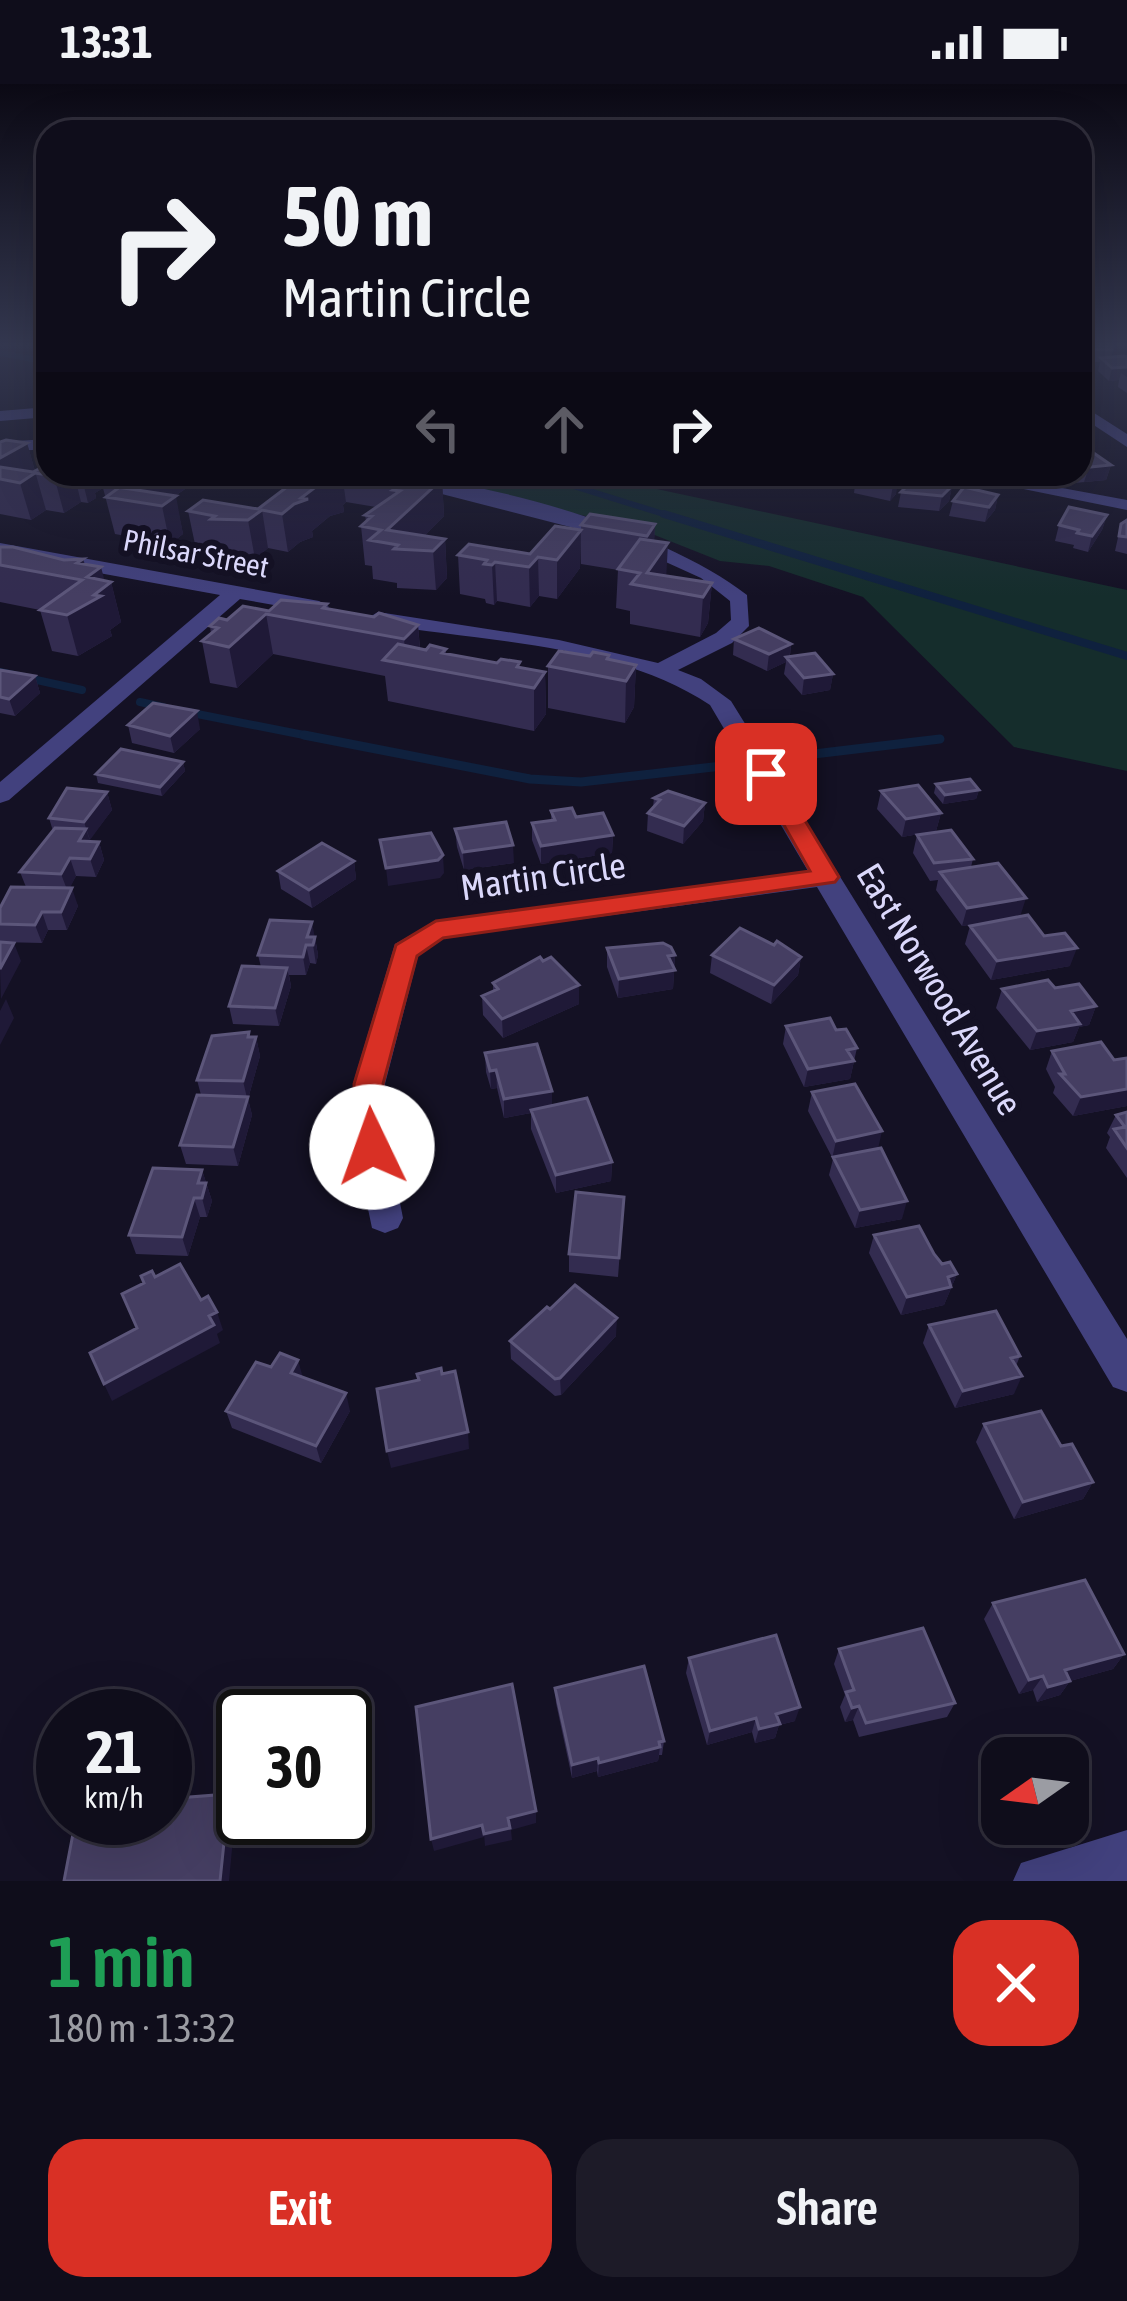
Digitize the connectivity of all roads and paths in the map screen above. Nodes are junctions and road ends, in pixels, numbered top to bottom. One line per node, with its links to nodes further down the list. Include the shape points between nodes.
1 (36, 446): 2 (street)
2 (0, 447)
3 (423, 486): 8 (street, via 606,530 716,577 740,599 742,622)
4 (1024, 486): 5 (street)
5 (1127, 505)
6 (0, 549): 7 (street, Philsar Street)
7 (235, 592): 8 (street, Philsar Street); 9 (street)
8 (664, 669): 10 (street, East Norwood Avenue, via 710,692 728,712)
9 (0, 795)
10 (826, 877): 11 (street, Martin Circle, via 436,930 405,951 369,1084); 12 (street, East Norwood Avenue)
11 (385, 1218)
12 (1127, 1374)
13 (1127, 1856): 14 (street)
14 (1039, 1881)

